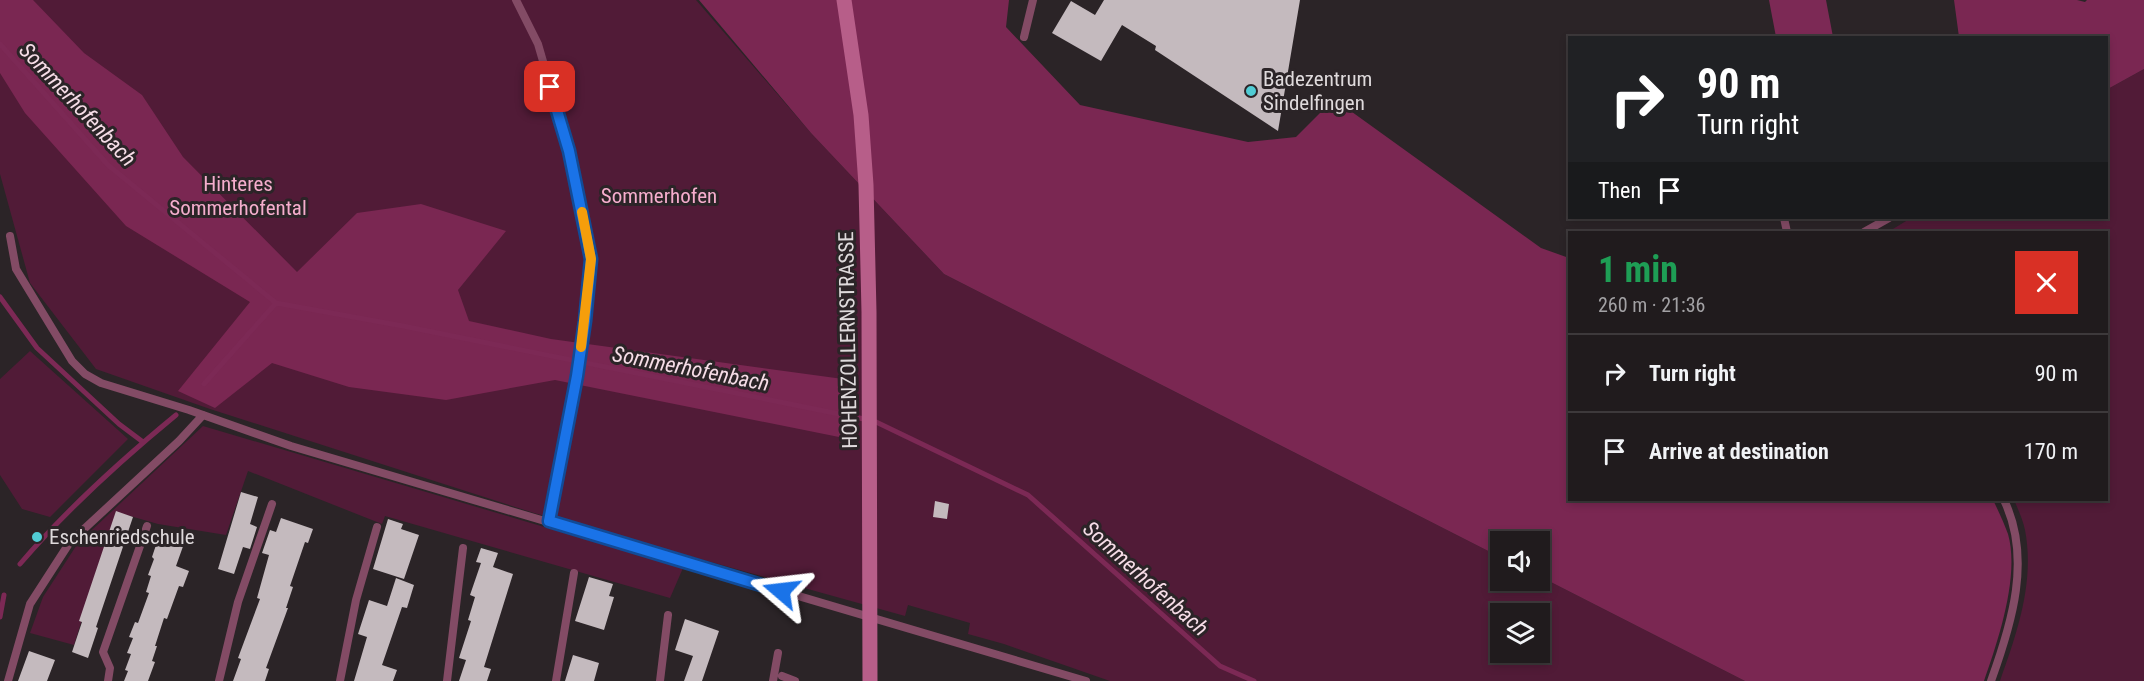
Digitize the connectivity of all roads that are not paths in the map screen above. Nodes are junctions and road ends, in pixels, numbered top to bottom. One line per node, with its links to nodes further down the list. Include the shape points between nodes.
1 (516, 0): 11 (lane, via 538,44 569,151 591,259 577,376)
2 (844, 0): 17 (street, HOHENZOLLERNSTRASSE, via 861,115 866,185)
3 (1033, 0): 4 (lane)
4 (1024, 37)
5 (1887, 219): 6 (lane)
6 (1866, 231)
7 (10, 236): 8 (lane, via 16,269 72,361 85,374 100,383)
8 (203, 415): 11 (lane, via 291,446); 20 (lane, via 70,542 30,604)
9 (2004, 501): 31 (lane, via 2017,537 2017,570 2005,642)
10 (272, 504): 22 (lane, via 238,602)
11 (549, 521): 17 (lane)
12 (147, 526): 21 (lane, via 103,652 110,668)
13 (377, 527): 23 (lane, via 356,600)
14 (463, 548): 24 (lane)
15 (574, 573): 25 (lane)
16 (668, 615): 26 (lane)
17 (870, 618): 29 (street, HOHENZOLLERNSTRASSE); 30 (lane)
18 (778, 653): 27 (lane)
19 (782, 676): 28 (lane)
20 (8, 681)
21 (108, 681)
22 (219, 681)
23 (340, 681)
24 (447, 681)
25 (556, 681)
26 (660, 681)
27 (773, 681)
28 (795, 681)
29 (870, 681)
30 (1086, 681)
31 (1991, 681)

